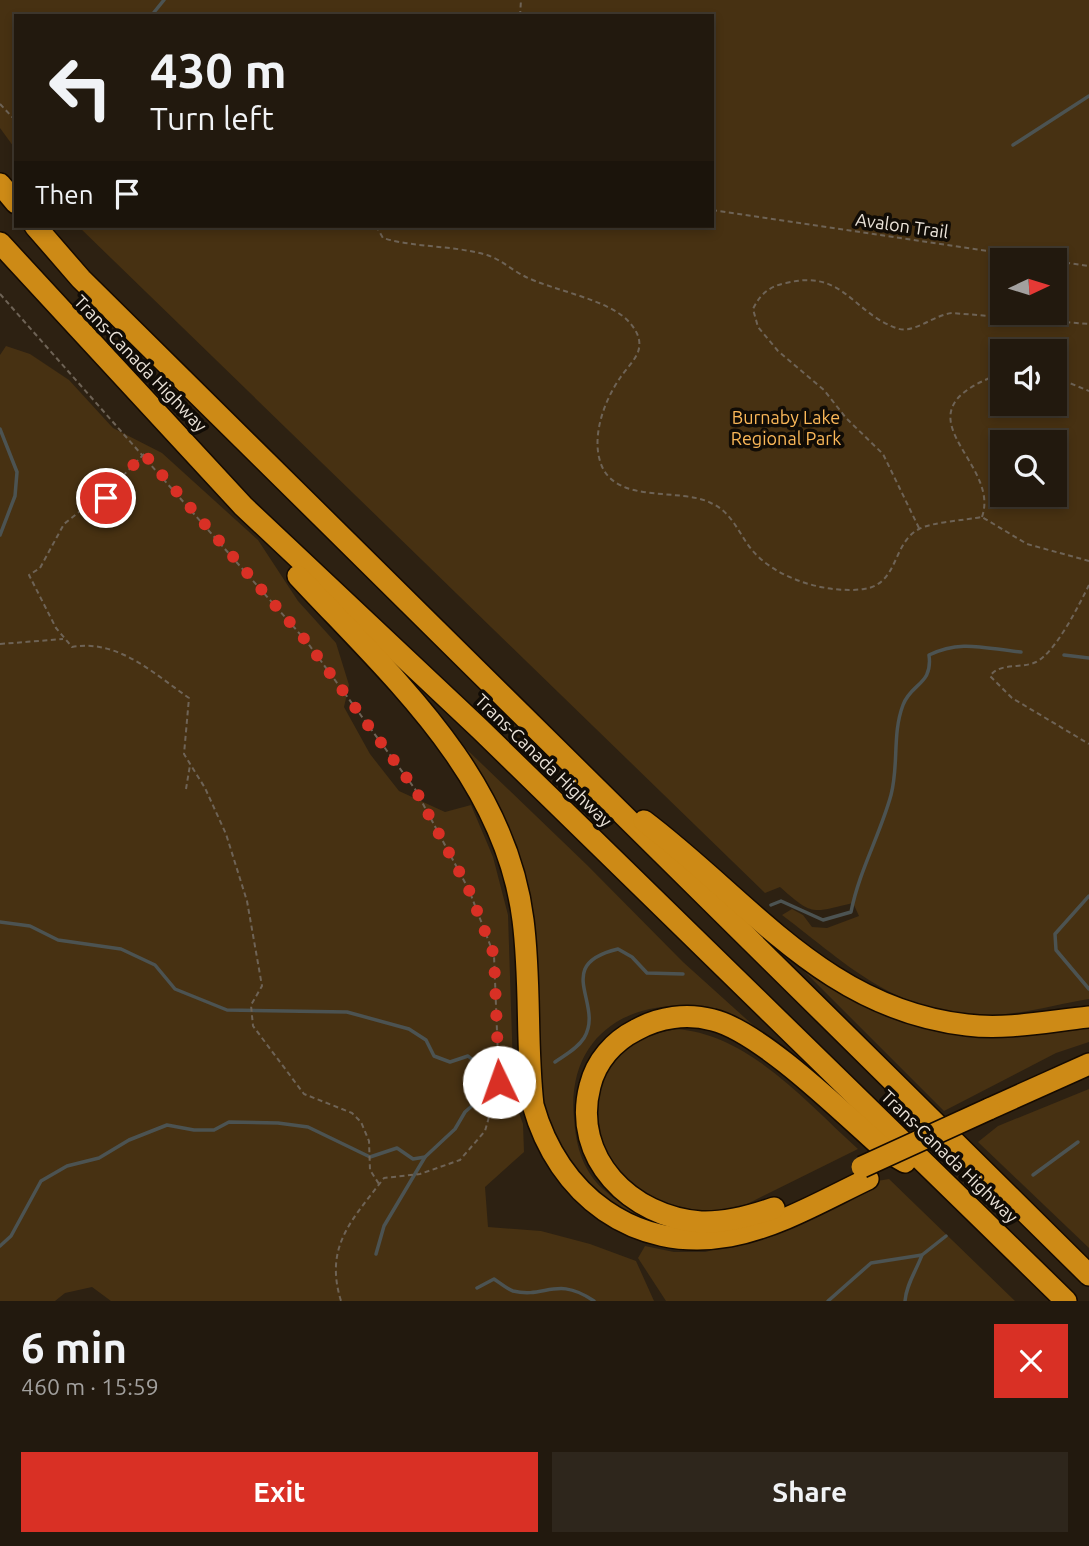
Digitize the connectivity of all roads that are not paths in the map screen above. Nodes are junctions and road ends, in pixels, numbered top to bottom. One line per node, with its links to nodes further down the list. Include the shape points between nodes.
1 (0, 184): 2 (highway)
2 (14, 201)
3 (37, 228): 6 (highway, Trans-Canada Highway, via 80,279)
4 (0, 243): 5 (highway, Trans-Canada Highway)
5 (243, 506): 11 (highway, via 264,538 449,744 484,797 516,880 523,920 533,1105 541,1135 565,1175 603,1209 636,1228 708,1239 780,1221); 12 (highway, Trans-Canada Highway, via 480,729)
6 (587, 778): 7 (highway, via 673,843 825,972 874,1001 896,1011 968,1025); 13 (highway, Trans-Canada Highway)
7 (1089, 1017)
8 (1089, 1064): 10 (highway)
9 (1089, 1078): 10 (highway)
10 (992, 1115): 11 (highway)
11 (865, 1173): 12 (highway, via 741,1217 702,1222 663,1213 617,1185 597,1159 586,1119 593,1075 613,1046 640,1027 667,1018 714,1020 754,1041 886,1151)
12 (956, 1194): 14 (highway, Trans-Canada Highway)
13 (1089, 1275)
14 (1066, 1301)

